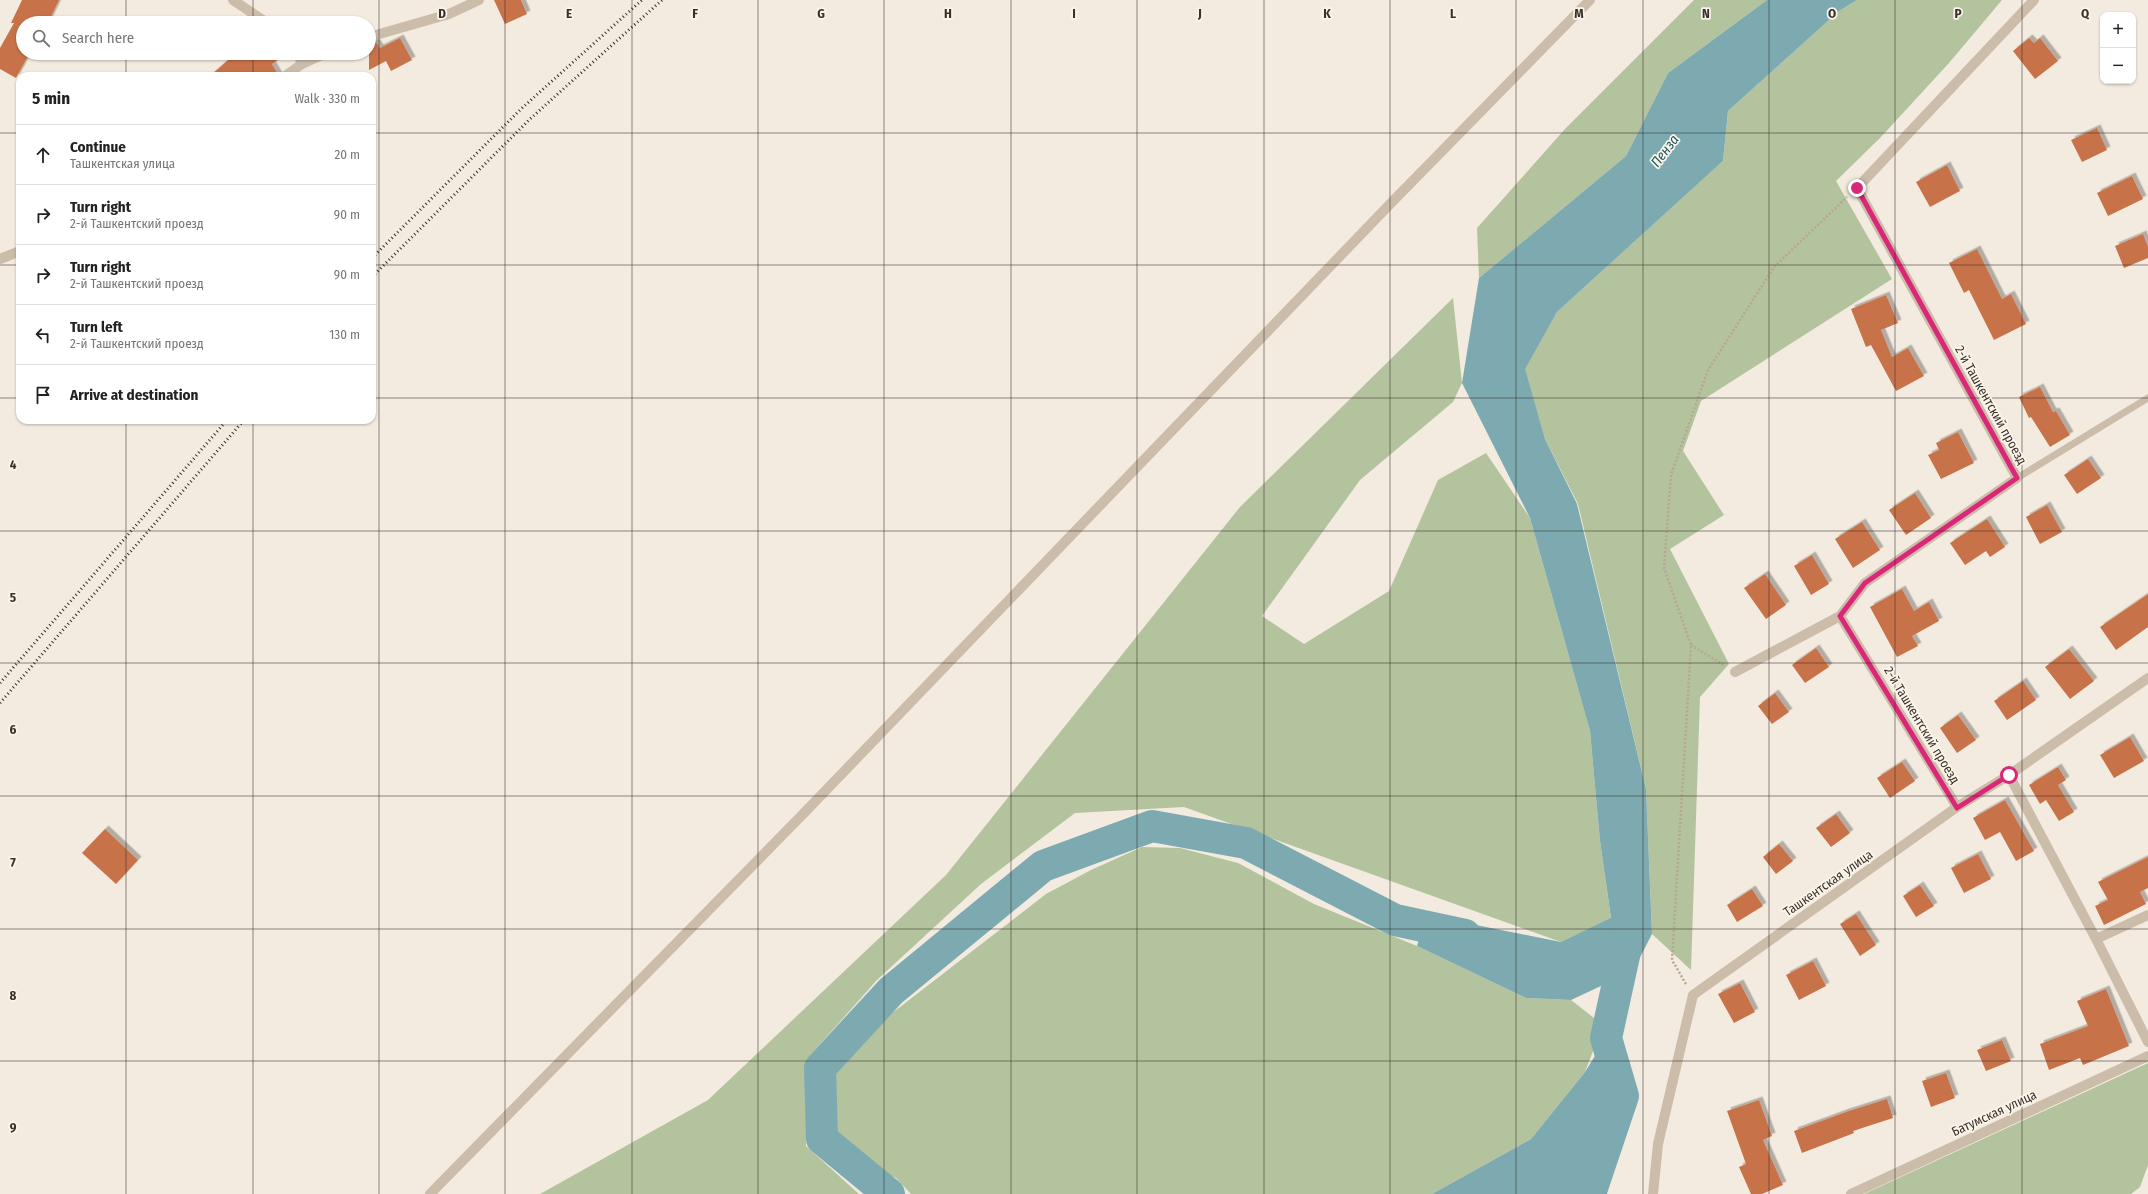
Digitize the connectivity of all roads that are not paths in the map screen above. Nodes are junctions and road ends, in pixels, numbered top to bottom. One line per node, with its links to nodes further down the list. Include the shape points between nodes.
1 (233, 0): 5 (street)
2 (479, 0): 6 (street, via 449,14)
3 (1590, 0): 24 (street, via 804,812)
4 (2034, 0): 14 (street, 2-й Ташкентский проезд, via 1857,188)
5 (256, 16)
6 (376, 35)
7 (301, 60): 9 (street)
8 (311, 60): 9 (street)
9 (302, 64): 10 (street)
10 (291, 72)
11 (16, 253): 12 (street)
12 (0, 259)
13 (2148, 398): 14 (lane)
14 (2017, 478): 15 (street, 2-й Ташкентский проезд, via 1865,583)
15 (1840, 616): 16 (street, 2-й Ташкентский проезд); 19 (street, 2-й Ташкентский проезд)
16 (1735, 672)
17 (2148, 678): 18 (street, Ташкентская улица)
18 (2009, 775): 19 (street, Ташкентская улица); 21 (street)
19 (1957, 808): 25 (street, Ташкентская улица, via 1693,995 1658,1144)
20 (2148, 915): 21 (street)
21 (2096, 939): 22 (street)
22 (2148, 1042)
23 (2148, 1056): 26 (street, Батумская улица)
24 (430, 1194)
25 (1653, 1194)
26 (1851, 1194)

